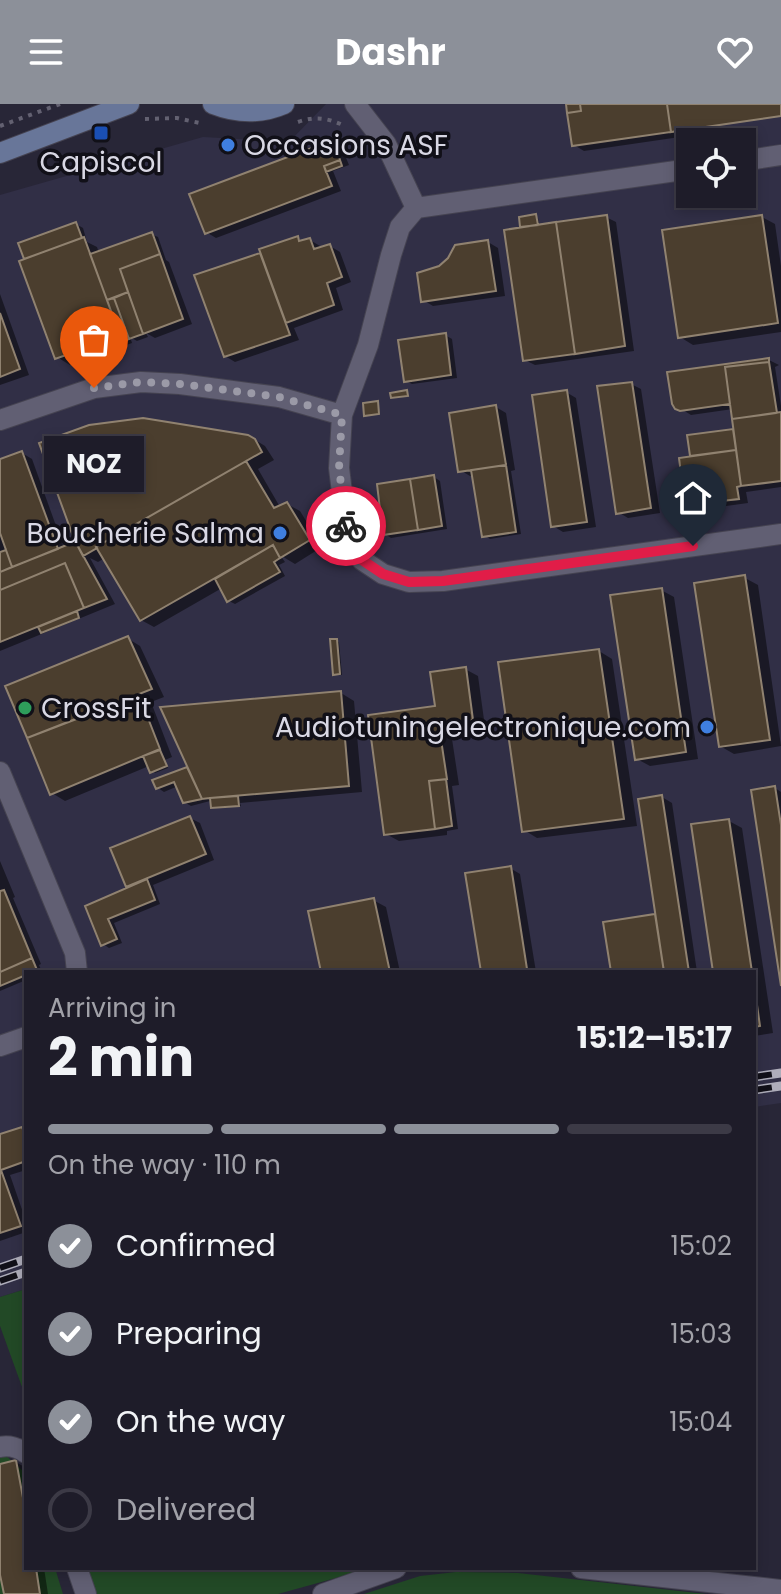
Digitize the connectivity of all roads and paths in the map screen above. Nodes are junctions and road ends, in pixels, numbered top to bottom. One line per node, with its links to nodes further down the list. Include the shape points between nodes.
1 (60, 104): 9 (path)
2 (102, 104): 8 (main road)
3 (129, 104): 8 (main road)
4 (213, 104): 5 (main road, via 244,112)
5 (284, 104)
6 (337, 104): 7 (street)
7 (356, 106): 14 (street, via 386,144)
8 (78, 122): 10 (main road)
9 (0, 126)
10 (0, 153)
11 (781, 155): 12 (street)
12 (756, 159)
13 (676, 171): 14 (street)
14 (416, 208): 15 (street, via 400,227 368,345)
15 (342, 415): 16 (street, via 279,397 141,382 94,388); 17 (street, via 339,468 348,541 362,560 409,582)
16 (0, 420)
17 (781, 534)
18 (0, 772): 19 (street, via 75,953)
19 (77, 970)
20 (24, 1038): 21 (street)
21 (0, 1046)
22 (0, 1447): 23 (street)
23 (24, 1452)
24 (78, 1570): 28 (street)
25 (390, 1570): 29 (street)
26 (599, 1570): 27 (street)
27 (781, 1590)
28 (86, 1594)
29 (323, 1594)

